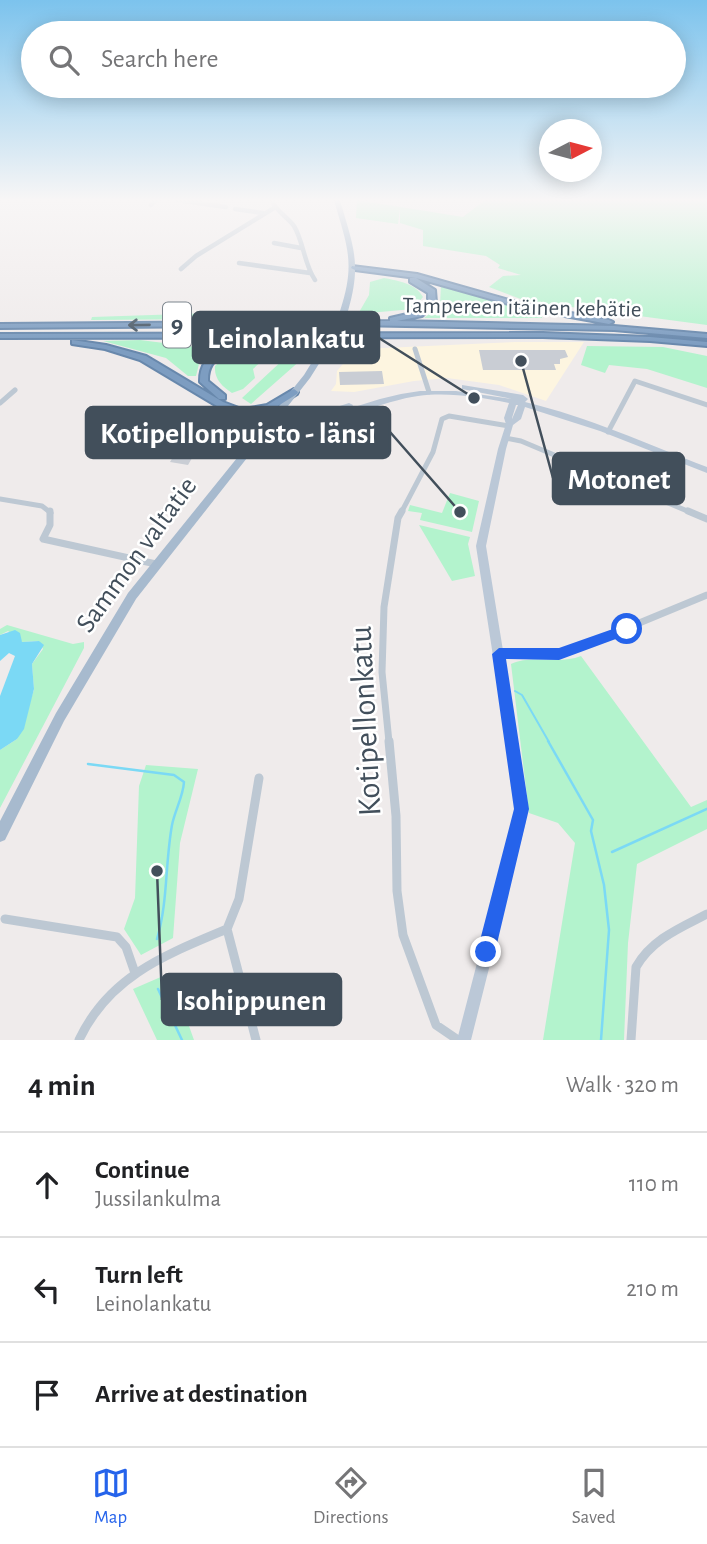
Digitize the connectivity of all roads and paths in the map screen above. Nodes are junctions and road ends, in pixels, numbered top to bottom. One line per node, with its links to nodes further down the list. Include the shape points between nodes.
1 (300, 248): 7 (street)
2 (209, 249): 5 (street)
3 (351, 249): 6 (main road, Sammon valtatie)
4 (239, 262): 7 (street)
5 (181, 269)
6 (355, 270): 9 (highway, via 418,281 432,292 433,300 410,317); 11 (highway, via 417,276 561,315); 19 (main road, Sammon valtatie, bridge, via 344,311)
7 (310, 273): 8 (street)
8 (315, 280)
9 (354, 323): 10 (highway, Tampereen itäinen kehätie / 9, one-way to 10); 11 (highway, Tampereen itäinen kehätie / 9, via 614,328)
10 (0, 327)
11 (684, 334): 13 (highway, Tampereen itäinen kehätie / 9)
12 (3, 336): 14 (highway, Tampereen itäinen kehätie / 9); 26 (highway, via 92,344 131,354 220,404)
13 (707, 336)
14 (333, 337): 15 (highway, Tampereen itäinen kehätie / 9, via 543,335); 24 (highway, via 247,345 215,355 204,369 204,383 225,399)
15 (707, 344)
16 (415, 349): 18 (street)
17 (15, 390): 21 (street)
18 (428, 390): 20 (main road); 25 (main road, via 386,393); 26 (main road, via 389,398 321,422)
19 (295, 391): 22 (main road, Sammon valtatie); 24 (highway, via 270,407)
20 (519, 401): 27 (main road, via 517,419); 28 (main road)
21 (0, 403)
22 (285, 403): 25 (main road, via 290,413); 26 (main road, Sammon valtatie)
23 (707, 405): 28 (street, via 635,382)
24 (253, 410): 26 (highway)
25 (304, 418): 26 (main road)
26 (272, 420): 32 (main road, Sammon valtatie)
27 (508, 429): 31 (street, via 521,441); 34 (main road, via 481,536); 43 (street, Kotipellonkatu, via 449,416 441,420 433,452 398,518 384,607 382,672 403,935 436,1025)
28 (608, 432): 29 (main road)
29 (707, 470)
30 (0, 499): 32 (street, via 50,510 50,529 43,539)
31 (707, 519)
32 (156, 564): 36 (main road, Sammon valtatie, via 109,631)
33 (707, 595): 34 (street, via 569,652)
34 (499, 654): 44 (main road, via 520,792 520,821)
35 (258, 778): 39 (street, via 239,899)
36 (0, 835)
37 (707, 914): 45 (street, via 644,950 636,967)
38 (5, 919): 40 (street, via 117,937 126,947)
39 (227, 929): 40 (street); 42 (street)
40 (135, 973): 41 (street, via 98,1004)
41 (79, 1040)
42 (256, 1040)
43 (458, 1040)
44 (464, 1040)
45 (631, 1040)

